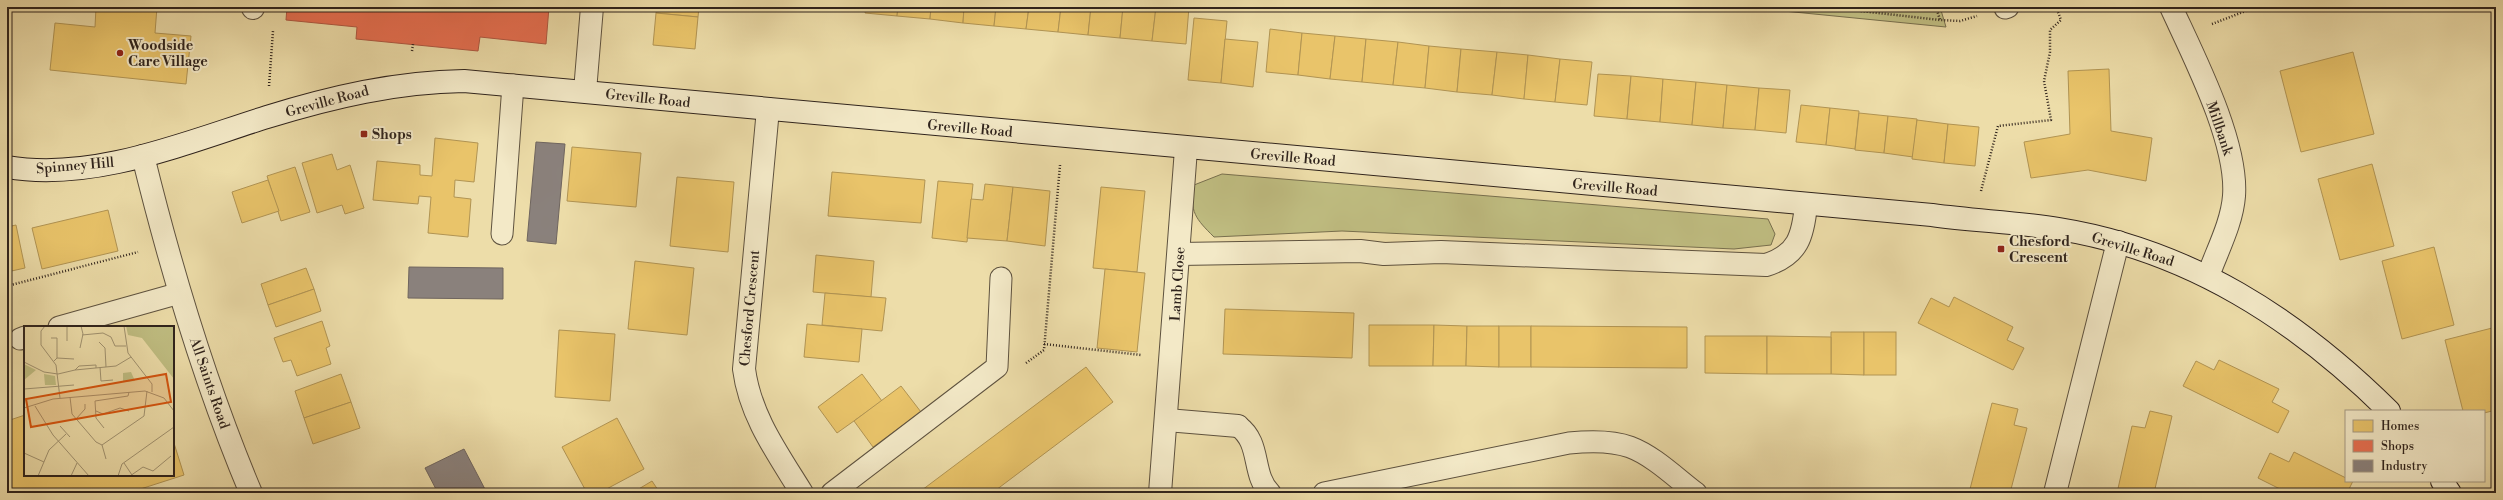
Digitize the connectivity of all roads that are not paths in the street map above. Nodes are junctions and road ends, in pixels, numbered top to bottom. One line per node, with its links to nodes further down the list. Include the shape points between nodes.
1 (592, 7): 4 (street)
2 (2171, 7): 13 (street, Millbank, via 2222,127 2233,170 2233,207)
3 (513, 85): 4 (street, Greville Road); 7 (street, Greville Road, via 442,81 374,88 268,117); 10 (lane)
4 (585, 91): 5 (street, Greville Road)
5 (768, 109): 6 (street, Greville Road); 22 (street, Chesford Crescent, via 744,369 746,389 753,408)
6 (1186, 148): 9 (street, Greville Road); 12 (street, Lamb Close)
7 (143, 156): 8 (street, Spinney Hill, via 77,167); 15 (street, All Saints Road)
8 (7, 167)
9 (1806, 205): 11 (street, Greville Road, via 2057,228); 12 (street, via 1804,225 1791,252 1780,260 1766,265 1441,252 1391,254 1360,250)
10 (502, 234)
11 (2118, 242): 13 (street, Greville Road, via 2164,256); 28 (street)
12 (1179, 254): 18 (street, Lamb Close)
13 (2208, 276): 17 (street, Greville Road, via 2266,309 2316,346)
14 (1001, 278): 23 (lane, via 997,367)
15 (180, 293): 16 (lane); 21 (street, All Saints Road, via 230,442)
16 (63, 326)
17 (2388, 410)
18 (1167, 420): 19 (street); 24 (street, Lamb Close)
19 (1238, 426): 25 (lane, via 1248,432 1253,443 1260,478)
20 (2443, 482): 29 (street)
21 (251, 493)
22 (802, 493)
23 (832, 493)
24 (1160, 493)
25 (1270, 493)
26 (1324, 493): 27 (lane, via 1569,443 1590,441 1630,447)
27 (1696, 493)
28 (2055, 493)
29 (2450, 493)

